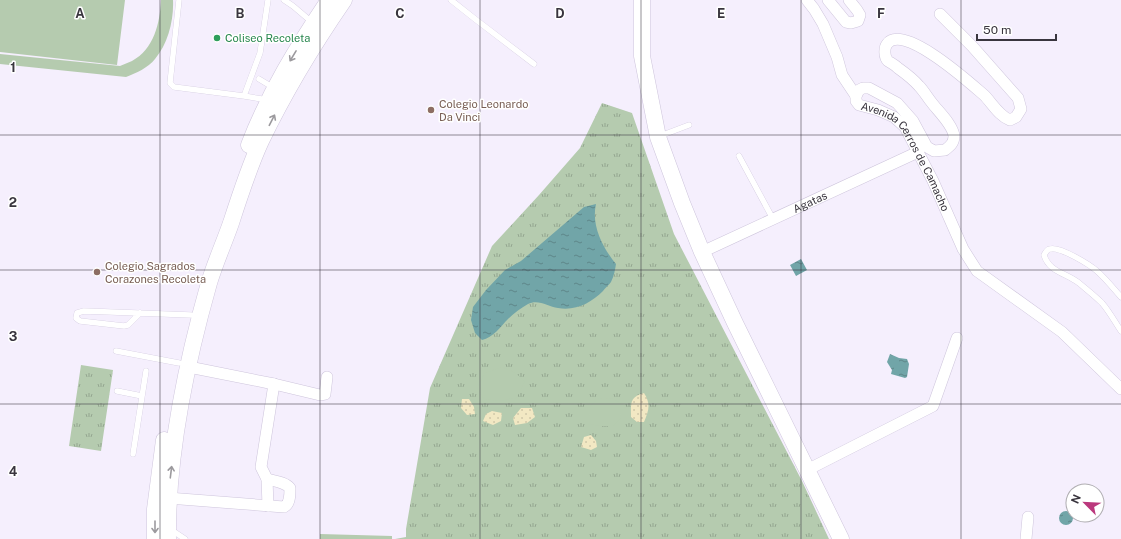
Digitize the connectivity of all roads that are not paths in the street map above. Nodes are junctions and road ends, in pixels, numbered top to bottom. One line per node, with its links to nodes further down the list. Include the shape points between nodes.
1 (179, 0): 16 (lane, via 170,83 174,88)
2 (268, 0): 14 (lane)
3 (284, 0): 12 (lane)
4 (329, 0): 12 (main road)
5 (344, 0): 30 (main road, one-way to 5, via 196,334 210,281 260,142 302,64)
6 (451, 0): 13 (lane)
7 (642, 0): 19 (main road, via 642,56)
8 (807, 0): 17 (street, via 823,24 842,75)
9 (828, 0): 10 (street, via 846,22 851,23 858,21 860,15)
10 (849, 0)
11 (940, 14): 17 (street, Avenida Cerros de Camacho, via 1018,98 1021,109 1016,117 1010,120 1005,118 952,67 907,40 892,40 885,49 885,55 920,86 949,125 954,135 952,144 945,150 927,147 913,121 897,103 869,88 859,90)
12 (314, 23): 15 (main road, one-way to 15)
13 (534, 64)
14 (255, 77): 15 (lane); 16 (lane)
15 (271, 94): 16 (lane); 26 (main road, via 218,226)
16 (244, 96)
17 (856, 96): 20 (street, Avenida Cerros de Camacho, via 859,105 894,117 905,127)
18 (689, 125): 19 (lane)
19 (658, 137): 23 (main road)
20 (918, 152): 22 (street, Agatas); 34 (street, Avenida Cerros de Camacho, via 963,250 976,271 1062,332)
21 (739, 156): 22 (lane)
22 (773, 219): 23 (street, Agatas)
23 (702, 252): 38 (main road)
24 (1121, 296): 27 (lane, via 1097,271 1076,257 1052,248 1044,255 1049,265 1078,282 1103,304)
25 (140, 313): 25 (lane, via 84,311 77,313 76,318 80,321 124,326); 26 (lane)
26 (191, 314): 30 (main road)
27 (1121, 331)
28 (957, 338): 38 (street, via 933,406)
29 (116, 351): 30 (lane)
30 (184, 365): 33 (street); 40 (main road, one-way to 30); 44 (main road, one-way to 44, via 166,429 155,509)
31 (146, 370): 36 (lane)
32 (327, 377): 33 (street, via 324,394 320,395)
33 (274, 384): 39 (street, via 261,467)
34 (1121, 389)
35 (117, 391): 36 (lane)
36 (142, 396): 37 (lane)
37 (133, 454)
38 (807, 470): 46 (main road)
39 (267, 479): 41 (street); 41 (street, via 290,488 287,506)
40 (168, 498): 41 (street); 43 (main road)
41 (268, 506)
42 (1028, 517): 47 (street)
43 (168, 533): 45 (lane)
44 (155, 539)
45 (185, 539)
46 (841, 539)
47 (1026, 539)

